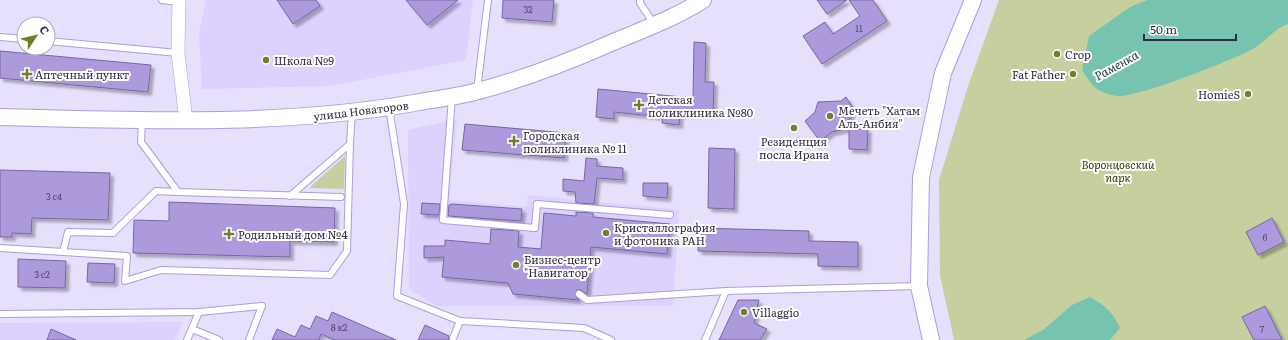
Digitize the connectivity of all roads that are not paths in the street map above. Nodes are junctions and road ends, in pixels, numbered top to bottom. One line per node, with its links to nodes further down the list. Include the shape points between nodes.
1 (162, 0): 6 (lane)
2 (488, 0): 12 (lane)
3 (640, 0): 7 (lane)
4 (703, 0): 7 (street, улица Новаторов)
5 (973, 0): 26 (street, via 943,73 921,176)
6 (179, 1): 11 (street)
7 (655, 25): 12 (street, улица Новаторов, via 556,67)
8 (0, 37): 9 (lane)
9 (16, 38)
10 (56, 42): 11 (lane)
11 (178, 53): 18 (street)
12 (477, 92): 13 (street, улица Новаторов)
13 (452, 96): 14 (street, улица Новаторов); 23 (lane, via 442,220 536,228 537,204)
14 (389, 107): 15 (street, улица Новаторов); 31 (lane, via 404,204 397,296)
15 (352, 112): 18 (street, улица Новаторов, via 261,119); 19 (lane)
16 (0, 117): 17 (street, улица Новаторов)
17 (142, 120): 18 (street, улица Новаторов); 20 (lane, via 141,142)
18 (186, 121)
19 (350, 144): 21 (lane); 25 (lane, via 347,251 330,275 161,270 125,281 128,256)
20 (178, 192): 21 (lane); 25 (lane, via 156,192 113,233 68,232)
21 (290, 196): 22 (lane)
22 (341, 197)
23 (670, 215)
24 (0, 248): 25 (lane)
25 (63, 252)
26 (919, 286): 27 (lane); 39 (street)
27 (726, 291): 28 (lane, via 587,300); 38 (lane)
28 (578, 294)
29 (199, 312): 30 (lane); 32 (lane); 36 (lane, via 262,306)
30 (0, 314)
31 (460, 321): 33 (lane); 37 (lane, via 584,328)
32 (192, 329): 34 (lane); 35 (lane)
33 (454, 338)
34 (187, 340)
35 (219, 340)
36 (249, 340)
37 (611, 340)
38 (705, 340)
39 (931, 340)

